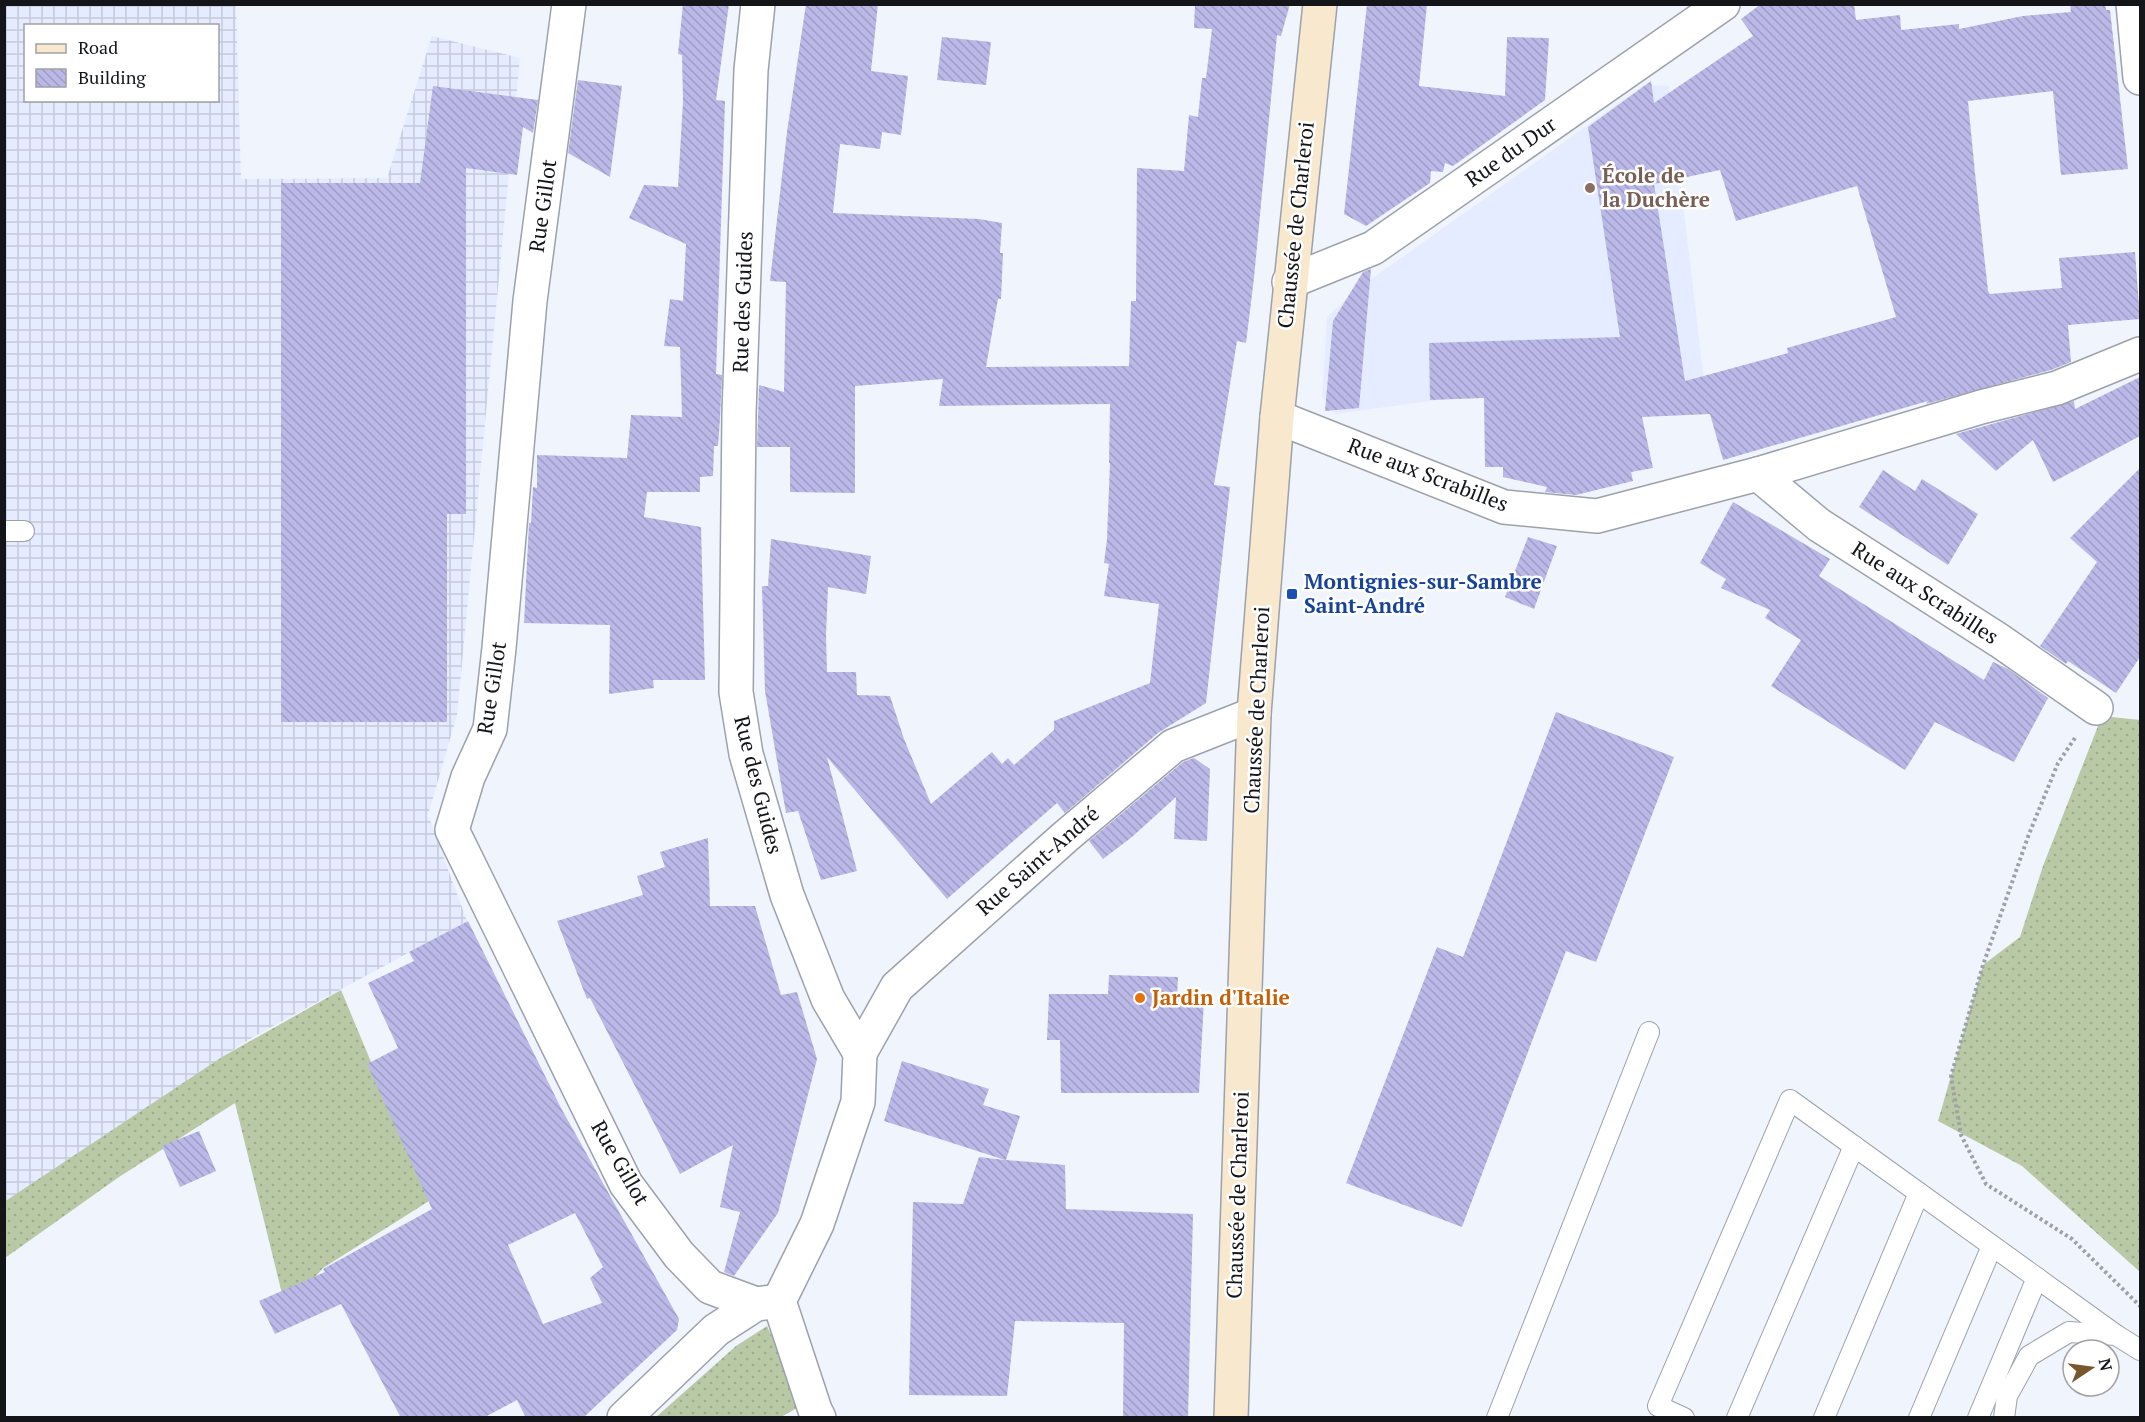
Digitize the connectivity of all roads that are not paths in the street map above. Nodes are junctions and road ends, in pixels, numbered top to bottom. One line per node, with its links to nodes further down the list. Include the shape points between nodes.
1 (569, 4): 19 (street, Rue Gillot, via 530,301 490,729 468,777 452,830 626,1184 679,1255 710,1287)
2 (758, 4): 14 (street, Rue des Guides, via 751,70 739,413 736,692 746,754 787,895 828,999)
3 (1320, 4): 7 (main road, Chaussée de Charleroi)
4 (1723, 4): 7 (street, Rue du Dur, via 1373,248)
5 (2133, 4): 6 (street)
6 (2140, 78)
7 (1289, 282): 9 (main road, Chaussée de Charleroi)
8 (2140, 354): 10 (street, Rue aux Scrabilles, via 2057,388)
9 (1276, 417): 10 (street, Rue aux Scrabilles, via 1503,507 1597,516); 12 (main road, Chaussée de Charleroi)
10 (1758, 474): 11 (street, Rue aux Scrabilles, via 1818,525 2000,641)
11 (2096, 708)
12 (1254, 714): 14 (street, Rue Saint-André, via 1173,746 1065,837 897,987); 24 (main road, Chaussée de Charleroi)
13 (1649, 1032): 25 (lane)
14 (860, 1053): 19 (street, via 858,1102 817,1224)
15 (1854, 1146): 16 (lane); 26 (lane, via 1790,1100 1658,1406); 27 (lane)
16 (1919, 1193): 17 (lane); 28 (lane)
17 (1992, 1246): 18 (lane); 29 (lane)
18 (2037, 1278): 20 (lane); 30 (lane)
19 (767, 1302): 22 (street, via 716,1330); 23 (street)
20 (2116, 1335): 21 (lane); 31 (lane, via 2069,1332 2029,1356 2007,1396)
21 (2140, 1350)
22 (624, 1418)
23 (819, 1418)
24 (1231, 1418)
25 (1497, 1418)
26 (1684, 1418)
27 (1737, 1418)
28 (1824, 1418)
29 (1919, 1418)
30 (1978, 1418)
31 (2004, 1418)

